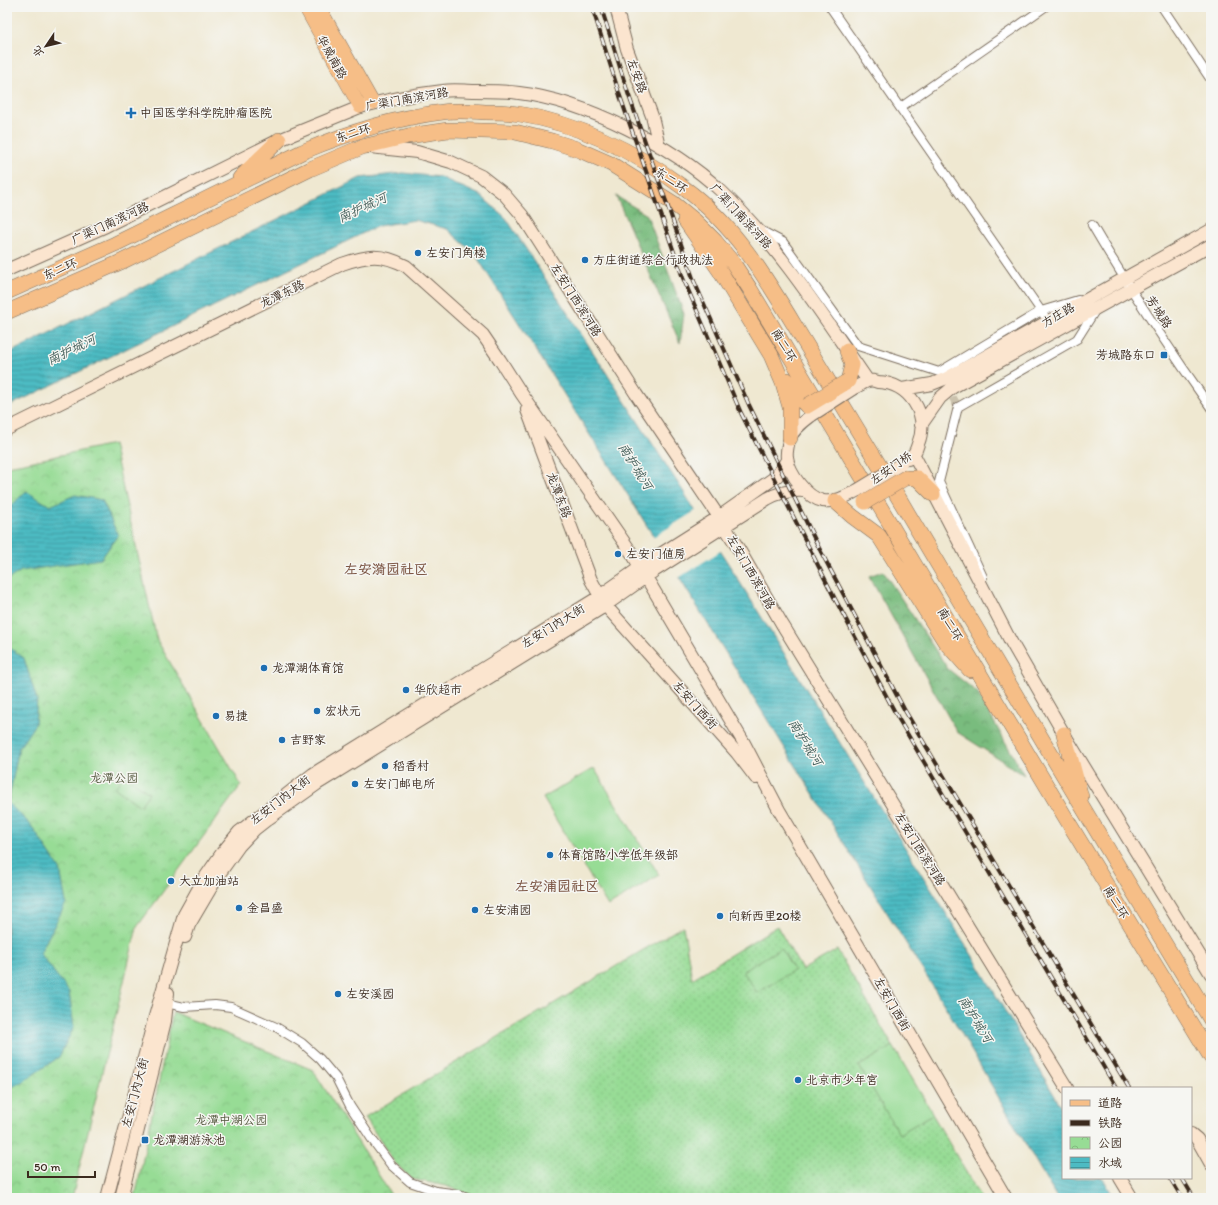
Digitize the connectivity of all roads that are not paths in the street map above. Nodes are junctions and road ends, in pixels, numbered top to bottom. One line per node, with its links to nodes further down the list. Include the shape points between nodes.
1 (305, 7): 9 (main road, 华威南路)
2 (319, 7): 8 (main road, 华威南路)
3 (616, 7): 12 (street, 左安路, via 627,49 652,116)
4 (830, 7): 10 (street)
5 (1045, 7): 10 (street)
6 (1162, 7): 7 (street)
7 (1211, 80)
8 (373, 103): 9 (street, 广渠门南滨河路); 12 (street, 广渠门南滨河路, via 445,90 520,93 591,112)
9 (360, 107): 11 (street, 广渠门南滨河路)
10 (901, 107): 26 (street)
11 (280, 140): 14 (highway); 21 (street, 广渠门南滨河路, via 106,226)
12 (659, 146): 18 (street, 广渠门南滨河路, via 721,191)
13 (362, 147): 15 (highway, 东二环, via 448,130 515,132 571,147 611,164); 27 (highway, 东二环, via 310,169 123,261); 47 (street, 左安门西滨河路, via 417,152 451,162 481,176 504,194 522,215)
14 (229, 188): 16 (highway, 东二环, via 308,150 362,129 446,111 481,112 517,114 550,121 620,147 684,188); 24 (highway, 东二环, via 115,244)
15 (673, 203): 30 (highway, via 720,271); 52 (highway, 南二环, via 715,241 750,289)
16 (708, 207): 55 (highway, 南二环, via 748,252 766,279)
17 (1092, 225): 22 (street, 芳城路)
18 (756, 228): 26 (street, via 783,242 858,346 939,372); 29 (street, 广渠门南滨河路, via 789,269)
19 (1211, 230): 22 (street, 方庄路)
20 (1211, 245): 23 (street, 方庄路)
21 (7, 270)
22 (1123, 278): 23 (street, 芳城路); 25 (street, 方庄路)
23 (1130, 289): 25 (street, 方庄路); 35 (street, 芳城路)
24 (9, 291)
25 (1094, 302): 26 (street); 28 (street, 方庄路); 37 (street, 方庄路, via 953,387 940,398); 51 (street, via 1077,339 958,407 939,482)
26 (1041, 311): 28 (street)
27 (7, 312)
28 (1048, 321): 33 (street, 方庄路, via 947,378 932,384)
29 (847, 351): 31 (street, 广渠门南滨河路); 32 (highway, via 852,365)
30 (771, 355): 36 (highway); 39 (highway, via 790,407)
31 (868, 381): 32 (street); 33 (street, via 886,382)
32 (851, 385): 36 (highway, bridge)
33 (902, 388): 37 (street, 左安门桥, via 919,411)
34 (521, 393): 38 (street, 龙潭东路, via 483,335 406,266 379,256 342,264); 49 (street, 龙潭东路); 50 (street, 龙潭东路, via 591,580)
35 (1211, 408)
36 (810, 411): 39 (street)
37 (921, 425): 40 (street, 左安门桥, via 920,439)
38 (7, 429)
39 (790, 438): 41 (street)
40 (914, 455): 42 (street, 左安门桥); 44 (street)
41 (787, 460): 43 (street, via 795,478); 47 (street, via 777,476)
42 (903, 471): 44 (highway, via 917,478); 45 (highway, bridge)
43 (805, 491): 46 (street, via 822,501); 47 (street, via 777,494)
44 (933, 494): 51 (street)
45 (861, 496): 46 (street, 左安门桥); 48 (highway, via 866,516)
46 (835, 501): 48 (highway)
47 (717, 524): 49 (street, 左安门内大街); 60 (street, 左安门西滨河路)
48 (879, 536): 52 (highway, via 946,643)
49 (644, 572): 50 (street, 左安门内大街); 54 (street, 左安门西街, via 744,743)
50 (602, 601): 54 (street, 左安门西街, via 737,753); 57 (street, 左安门内大街, via 317,784 255,829 219,874 189,925)
51 (1010, 640): 53 (street)
52 (994, 696): 59 (highway, 南二环)
53 (1064, 734): 55 (highway); 56 (street)
54 (779, 810): 67 (street, 左安门西街)
55 (1086, 815): 58 (highway, 南二环)
56 (1211, 974)
57 (163, 1002): 64 (street, 左安门内大街); 65 (street, 左安门内大街, via 165,1021); 66 (street, via 184,1007 231,1007 276,1027 302,1043 336,1078 350,1106 391,1165 410,1182 436,1192 459,1194)
58 (1211, 1020)
59 (1211, 1057)
60 (1066, 1087)
61 (1192, 1135): 62 (street)
62 (1211, 1164)
63 (1121, 1179): 68 (street)
64 (107, 1198)
65 (121, 1198)
66 (470, 1198)
67 (1006, 1198)
68 (1132, 1198)

